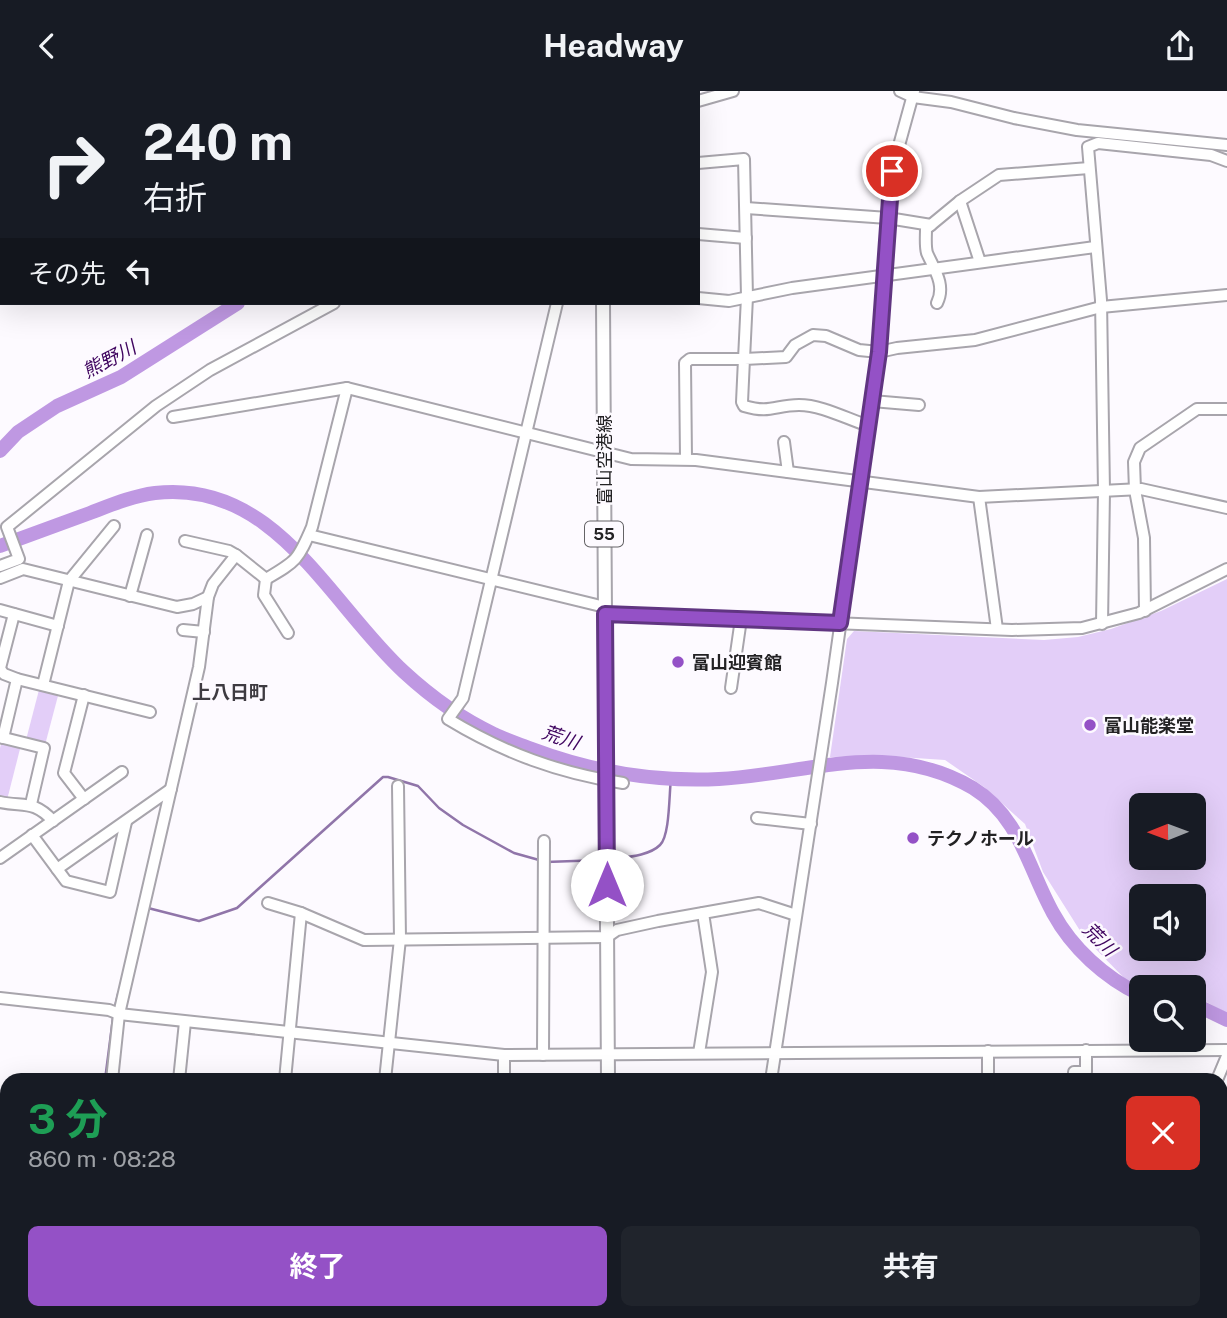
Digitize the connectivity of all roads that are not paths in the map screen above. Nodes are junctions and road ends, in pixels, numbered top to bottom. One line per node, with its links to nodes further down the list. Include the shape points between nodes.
1 (733, 91): 4 (street)
2 (900, 91): 3 (street)
3 (914, 94): 5 (street, via 1077,130); 11 (street, via 892,171)
4 (700, 100)
5 (1227, 145)
6 (1227, 161): 8 (street, via 1211,155 1098,143 1088,147)
7 (700, 163): 10 (street, via 744,159)
8 (1089, 168): 9 (street, via 999,175); 15 (street)
9 (960, 201): 12 (street); 16 (street)
10 (746, 208): 11 (street); 14 (street)
11 (888, 218): 12 (street); 18 (street)
12 (931, 225): 17 (street, via 926,229 926,250)
13 (700, 234): 14 (street)
14 (746, 238): 20 (street)
15 (1095, 247): 16 (street); 26 (street)
16 (981, 262): 17 (street)
17 (936, 269): 18 (street); 22 (street, via 941,290)
18 (885, 277): 20 (street); 27 (street)
19 (1227, 295): 26 (street)
20 (747, 297): 21 (street, via 729,301); 28 (street)
21 (700, 298)
22 (937, 303)
23 (330, 305): 50 (street, via 210,370 156,406 7,527 19,559)
24 (557, 305): 35 (street)
25 (603, 305): 37 (main road, 富山空港線 / 55)
26 (1101, 307): 27 (street, via 975,340); 42 (street)
27 (879, 352): 28 (street, via 813,335 795,345 786,357); 30 (street)
28 (744, 359): 34 (street, via 744,406 760,411 811,406); 38 (street, via 690,359 685,363)
29 (346, 389): 33 (street); 35 (street); 47 (street)
30 (872, 401): 31 (street); 34 (street)
31 (919, 405)
32 (1227, 409): 41 (street, via 1197,409 1140,448 1134,462)
33 (173, 418)
34 (869, 426): 40 (street)
35 (526, 433): 37 (street); 54 (street)
36 (784, 442): 39 (street)
37 (604, 453): 38 (street, via 631,459); 59 (main road, 富山空港線 / 55)
38 (686, 459): 39 (street)
39 (788, 472): 40 (street)
40 (861, 482): 43 (street); 63 (street)
41 (1137, 490): 42 (street); 44 (street); 60 (street, via 1144,538)
42 (1104, 491): 43 (street); 64 (street)
43 (979, 497): 66 (street)
44 (1227, 508)
45 (114, 526): 55 (street)
46 (147, 535): 56 (street)
47 (307, 539): 53 (street, via 295,562); 54 (street)
48 (184, 541): 49 (street)
49 (236, 555): 53 (street); 57 (street, via 213,583)
50 (0, 566)
51 (1227, 569): 60 (street)
52 (0, 578): 55 (street, via 23,569)
53 (266, 579): 69 (street, via 264,595)
54 (491, 579): 59 (street); 78 (street, via 463,698 449,719 524,759)
55 (69, 581): 56 (street); 65 (street)
56 (130, 596): 57 (street, via 177,607)
57 (208, 597): 68 (street)
58 (0, 610): 61 (street)
59 (605, 610): 62 (street); 78 (main road, 富山空港線 / 55)
60 (1145, 611): 64 (street)
61 (14, 614): 65 (street); 70 (street)
62 (741, 619): 63 (street); 73 (street)
63 (840, 623): 66 (street); 88 (street)
64 (1102, 624): 66 (street, via 1052,630)
65 (58, 626): 72 (street)
66 (997, 629)
67 (183, 630): 68 (street)
68 (204, 632): 81 (street)
69 (288, 633)
70 (0, 669): 71 (street)
71 (17, 679): 72 (street); 76 (street)
72 (43, 685): 74 (street)
73 (731, 688)
74 (84, 695): 75 (street); 82 (street, via 64,773)
75 (150, 712)
76 (1, 737): 84 (street, via 44,748)
77 (122, 772): 82 (street)
78 (606, 781): 79 (street); 97 (main road, 富山空港線 / 55)
79 (623, 783)
80 (398, 786): 99 (street)
81 (171, 789): 87 (street); 101 (street)
82 (83, 799): 86 (street)
83 (0, 802): 84 (street)
84 (31, 804): 86 (street)
85 (757, 818): 88 (street)
86 (53, 821): 89 (street)
87 (126, 822): 92 (street); 92 (street, via 110,892 66,881)
88 (811, 824): 96 (street)
89 (33, 835): 91 (street); 92 (street)
90 (544, 841): 98 (street)
91 (0, 858)
92 (57, 869)
93 (268, 903): 94 (street)
94 (301, 912): 99 (street, via 364,940); 103 (street)
95 (703, 912): 96 (street, via 759,903); 97 (street, via 617,930); 109 (street, via 712,972)
96 (796, 915): 108 (street)
97 (607, 937): 98 (street); 110 (main road, 富山空港線 / 55)
98 (544, 938): 99 (street); 112 (street)
99 (400, 939): 104 (street)
100 (0, 998): 101 (street)
101 (119, 1014): 102 (street); 114 (street)
102 (185, 1022): 103 (street); 115 (street)
103 (290, 1033): 104 (street); 116 (street)
104 (388, 1043): 111 (street); 117 (street)
105 (1086, 1050): 106 (street); 107 (street); 122 (street, via 1086,1072)
106 (1227, 1050)
107 (988, 1051): 108 (street); 121 (street)
108 (775, 1052): 109 (street); 120 (street)
109 (699, 1053): 110 (street)
110 (608, 1054): 112 (street); 119 (main road, 富山空港線 / 55)
111 (504, 1055): 112 (street); 118 (street)
112 (544, 1055)
113 (1227, 1056): 123 (street)
114 (113, 1073)
115 (180, 1073)
116 (286, 1073)
117 (386, 1073)
118 (505, 1073)
119 (608, 1073)
120 (772, 1073)
121 (988, 1073)
122 (1074, 1073)
123 (1220, 1073)

